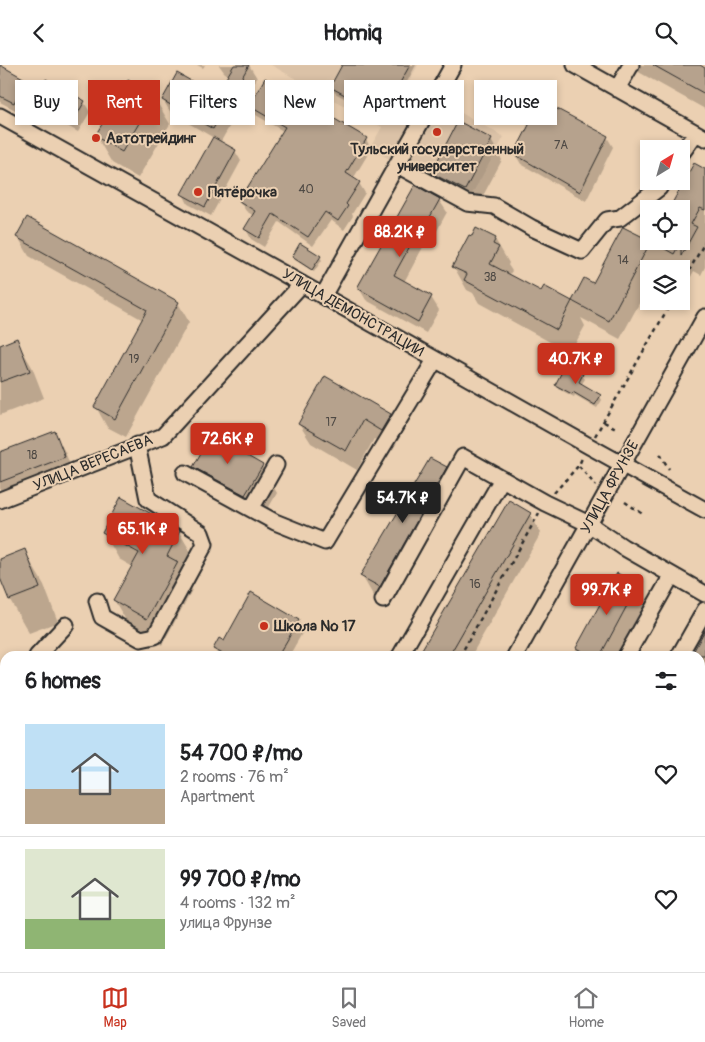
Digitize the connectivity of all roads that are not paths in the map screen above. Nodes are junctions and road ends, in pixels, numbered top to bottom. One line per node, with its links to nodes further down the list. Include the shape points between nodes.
1 (453, 65): 8 (street)
2 (575, 65): 4 (street)
3 (631, 65): 4 (street)
4 (618, 89): 6 (street)
5 (0, 116): 10 (street, УЛИЦА ДЕМОНСТРАЦИИ)
6 (700, 136): 7 (street)
7 (690, 146)
8 (397, 165): 9 (street, via 468,203 494,206 582,251 607,221 620,218); 11 (street)
9 (656, 190)
10 (302, 285): 11 (street, УЛИЦА ДЕМОНСТРАЦИИ); 14 (street, УЛИЦА ВЕРЕСАЕВА, via 163,435)
11 (323, 296): 13 (street, УЛИЦА ДЕМОНСТРАЦИИ)
12 (705, 317): 16 (street, УЛИЦА ФРУНЗЕ)
13 (435, 360): 16 (street, УЛИЦА ДЕМОНСТРАЦИИ); 20 (street, via 325,542)
14 (138, 445): 19 (street, УЛИЦА ВЕРЕСАЕВА); 26 (street, via 148,499 201,533 205,545 155,635 141,639 102,617)
15 (276, 465): 20 (street)
16 (623, 465): 21 (street, УЛИЦА ДЕМОНСТРАЦИИ); 22 (street, УЛИЦА ФРУНЗЕ)
17 (185, 473): 20 (street)
18 (502, 479): 22 (street); 25 (street, via 463,457); 30 (street)
19 (0, 500)
20 (251, 509)
21 (705, 510)
22 (590, 525): 23 (street); 31 (street, УЛИЦА ФРУНЗЕ)
23 (672, 575): 24 (street); 32 (street)
24 (705, 594)
25 (383, 600)
26 (97, 601)
27 (705, 610): 33 (street)
28 (66, 625): 29 (street)
29 (42, 651)
30 (403, 651)
31 (518, 651)
32 (629, 651)
33 (682, 651)

